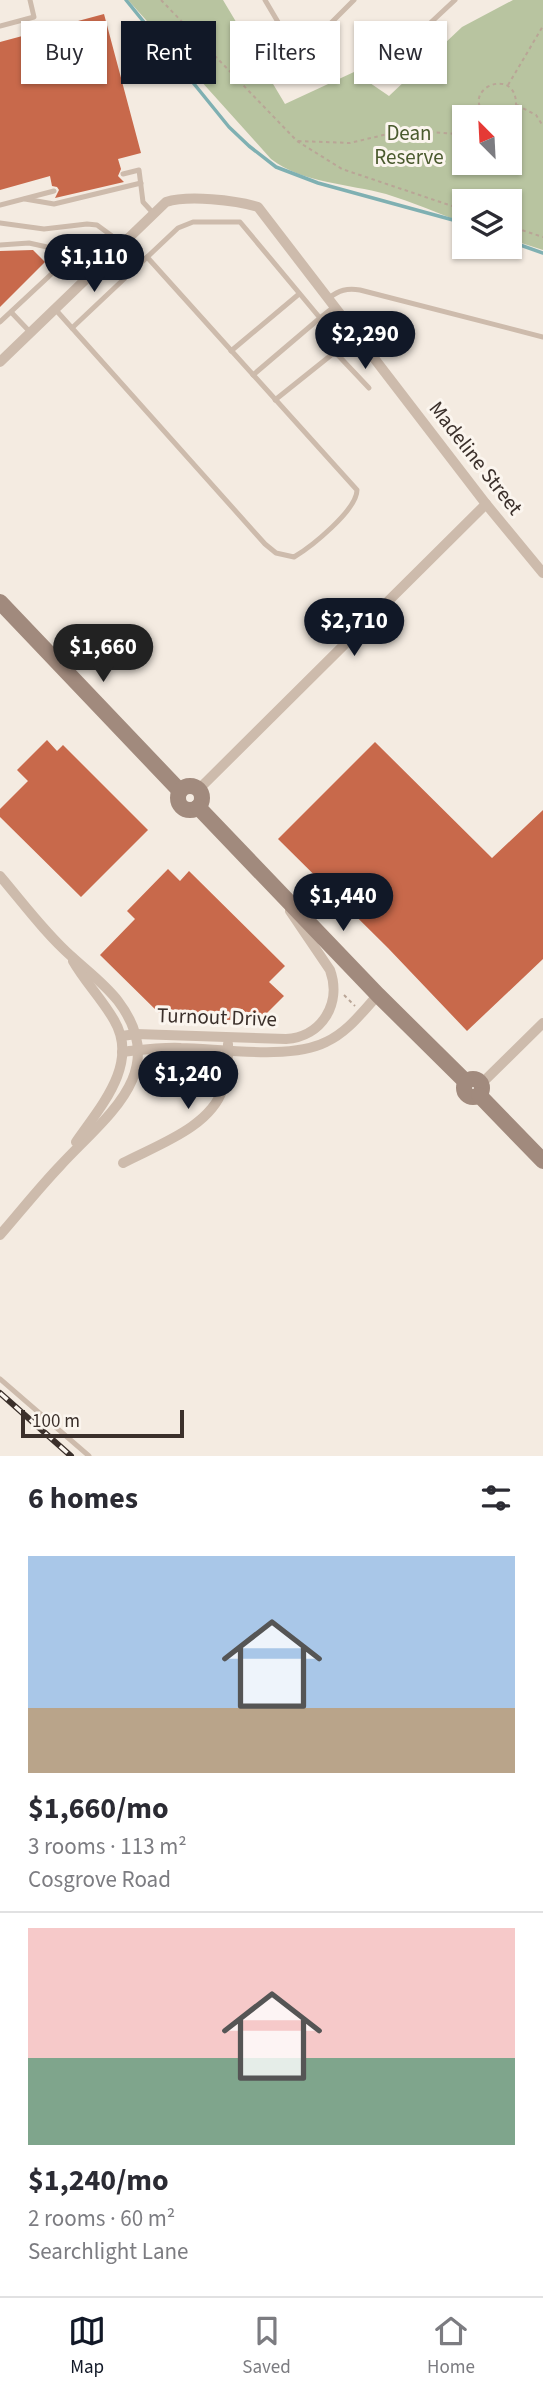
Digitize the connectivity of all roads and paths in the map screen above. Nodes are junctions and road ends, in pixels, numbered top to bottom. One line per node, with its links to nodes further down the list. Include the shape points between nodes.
1 (30, 0): 7 (lane, via 34,17)
2 (161, 0): 15 (path)
3 (265, 0): 4 (lane, via 298,56)
4 (354, 0)
5 (455, 0): 6 (lane)
6 (432, 21)
7 (0, 26)
8 (543, 26): 9 (path)
9 (508, 86): 10 (path, via 486,87); 11 (path)
10 (480, 105)
11 (516, 105)
12 (522, 108): 13 (path)
13 (543, 125)
14 (452, 134): 15 (path, via 392,133 349,143)
15 (297, 141): 21 (path, via 342,169)
16 (122, 174): 17 (lane, via 139,170)
17 (141, 183): 19 (lane, via 54,204); 22 (lane, via 143,202)
18 (54, 191): 19 (lane)
19 (25, 199): 20 (lane)
20 (0, 205)
21 (452, 206)
22 (154, 214): 26 (street); 32 (street, Madeline Street, via 166,202 183,198 258,207)
23 (0, 223): 26 (lane, via 44,229 87,223)
24 (522, 230): 25 (path)
25 (543, 237)
26 (123, 244): 30 (street)
27 (0, 245): 28 (lane, via 29,243)
28 (74, 253): 30 (lane); 34 (lane)
29 (148, 257): 31 (lane, via 178,228 193,222 240,222); 37 (lane); 40 (lane)
30 (106, 260): 33 (street)
31 (299, 294): 35 (lane); 40 (lane)
32 (332, 302): 35 (lane); 39 (lane, via 338,292 350,288); 45 (street, Madeline Street)
33 (55, 309): 37 (lane); 38 (street)
34 (11, 312): 36 (lane); 38 (lane)
35 (320, 318): 42 (lane)
36 (0, 322)
37 (72, 328): 44 (lane, via 265,544 276,553 294,557 347,511 357,490)
38 (31, 333): 41 (street)
39 (543, 337)
40 (231, 351): 42 (lane)
41 (0, 362)
42 (253, 375): 44 (lane)
43 (369, 388): 44 (lane, via 335,352)
44 (275, 400)
45 (486, 504): 46 (street, Madeline Street); 48 (street)
46 (543, 573)
47 (0, 602): 49 (main road)
48 (199, 789): 49 (main road, via 189,786); 50 (main road)
49 (180, 791): 50 (main road, via 178,798 184,808)
50 (198, 807): 52 (main road)
51 (0, 876): 53 (street)
52 (276, 890): 55 (main road); 62 (street, Turnout Drive, via 330,970 332,1005 323,1021 302,1036)
53 (70, 956): 60 (street, via 94,974 118,1002); 61 (street)
54 (340, 995): 56 (path)
55 (378, 995): 64 (street, Turnout Drive, via 344,1031 317,1046 297,1051); 66 (main road)
56 (356, 1008)
57 (267, 1014): 59 (path)
58 (543, 1023): 66 (street)
59 (267, 1031)
60 (136, 1034): 61 (street, Turnout Drive); 62 (street, Turnout Drive); 63 (street)
61 (122, 1036): 65 (street)
62 (229, 1038): 64 (street)
63 (138, 1050): 64 (street, Turnout Drive); 65 (street, Turnout Drive); 69 (street, via 134,1079 120,1104)
64 (228, 1050): 68 (street, via 224,1087 211,1111)
65 (122, 1052): 69 (street, via 116,1084)
66 (475, 1087): 67 (main road)
67 (543, 1161)
68 (123, 1163)
69 (59, 1167): 70 (street)
70 (0, 1235)
71 (0, 1379): 72 (lane)
72 (89, 1456)

